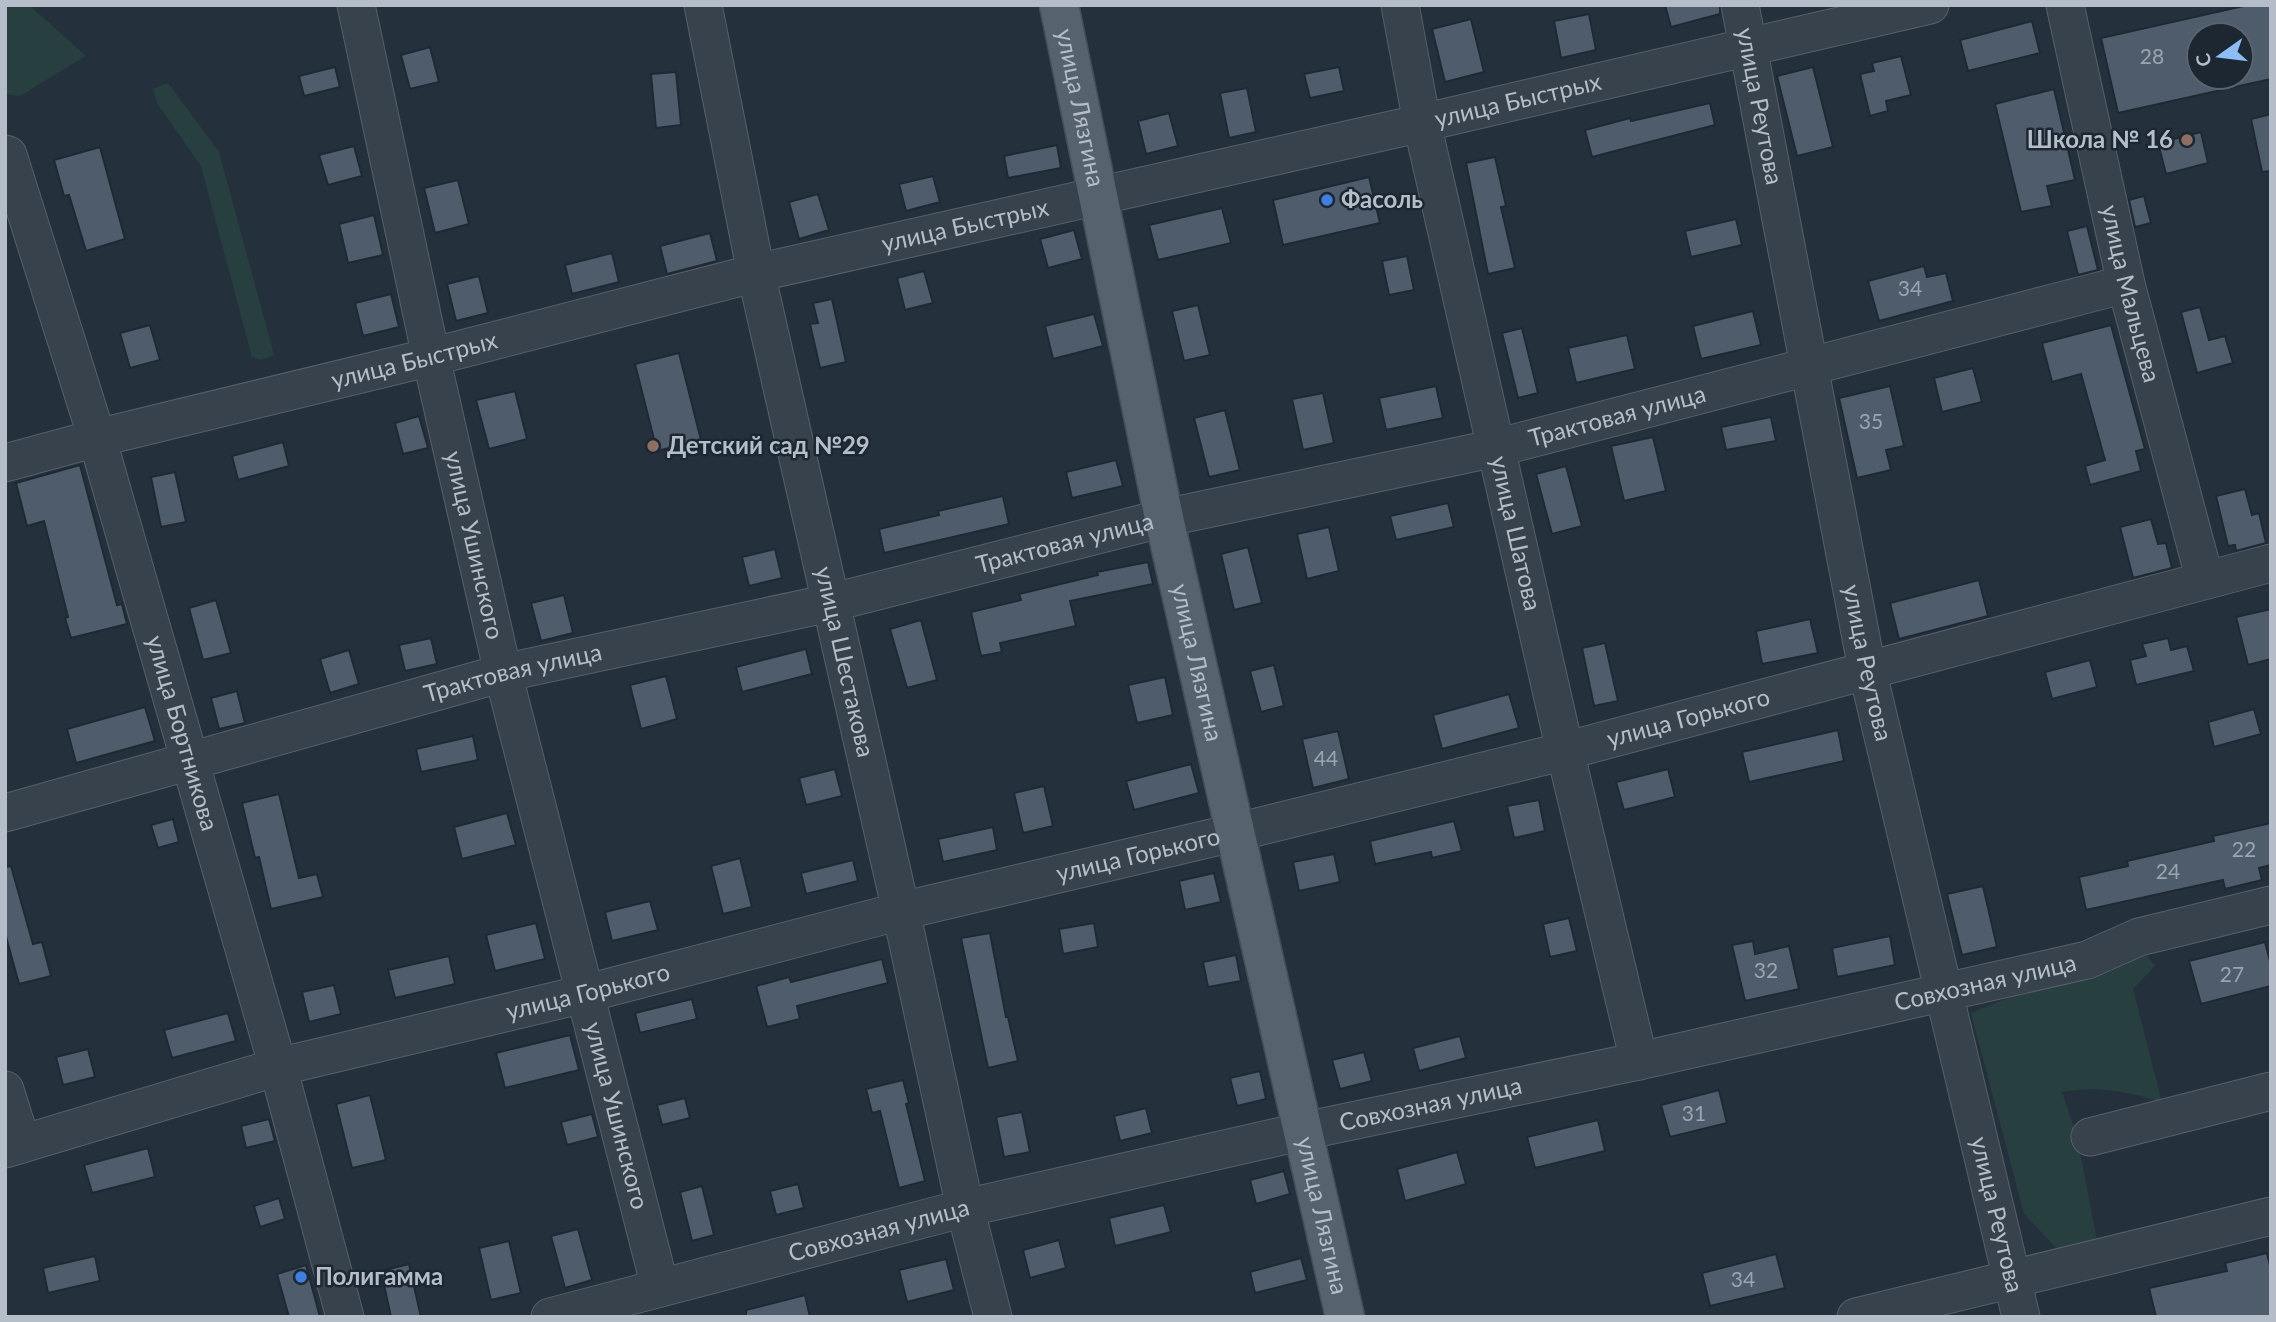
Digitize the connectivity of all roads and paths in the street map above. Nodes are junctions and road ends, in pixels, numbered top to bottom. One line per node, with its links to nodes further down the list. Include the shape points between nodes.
1 (356, 5): 14 (street, улица Ушинского)
2 (703, 5): 12 (street, улица Шестакова)
3 (1059, 5): 11 (main road, улица Лязгина)
4 (1400, 5): 9 (street, улица Шатова)
5 (1740, 5): 8 (street, улица Реутова)
6 (1930, 5): 8 (street, улица Быстрых)
7 (2065, 5): 13 (street, улица Мальцева)
8 (1748, 47): 9 (street, улица Быстрых); 15 (street, улица Реутова)
9 (1422, 123): 11 (street, улица Быстрых); 17 (street, улица Шатова)
10 (6, 154): 16 (street, улица Бортникова)
11 (1098, 194): 12 (street, улица Быстрых); 19 (main road, улица Лязгина)
12 (756, 273): 14 (street, улица Быстрых); 22 (street, улица Шестакова)
13 (2126, 284): 15 (street, Трактовая улица); 21 (street, улица Мальцева)
14 (431, 357): 16 (street, улица Быстрых); 24 (street, улица Ушинского)
15 (1809, 365): 17 (street, Трактовая улица); 23 (street, улица Реутова)
16 (97, 438): 18 (street, улица Быстрых); 26 (street, улица Бортникова)
17 (1496, 448): 19 (street, Трактовая улица); 25 (street, улица Шатова)
18 (5, 463)
19 (1164, 518): 22 (street, Трактовая улица); 28 (main road, улица Лязгина)
20 (2271, 563): 21 (street, улица Горького)
21 (2205, 580): 23 (street, улица Горького)
22 (830, 603): 24 (street, Трактовая улица); 30 (street, улица Шестакова)
23 (1867, 669): 25 (street, улица Горького); 31 (street, улица Реутова)
24 (503, 673): 26 (street, Трактовая улица); 32 (street, улица Ушинского)
25 (1565, 751): 28 (street, улица Горького); 33 (street, улица Шатова)
26 (191, 761): 27 (street, Трактовая улица); 34 (street, улица Бортникова)
27 (5, 813)
28 (1237, 832): 30 (street, улица Горького); 37 (main road, улица Лязгина)
29 (2271, 905): 31 (street, Совхозная улица, via 2139,937 2087,960)
30 (901, 911): 32 (street, улица Горького); 40 (street, улица Шестакова)
31 (1942, 993): 33 (street, Совхозная улица); 42 (street, улица Реутова)
32 (584, 994): 34 (street, улица Горького); 43 (street, улица Ушинского)
33 (1639, 1061): 37 (street, Совхозная улица)
34 (278, 1067): 39 (street, улица Горького); 44 (street, улица Бортникова)
35 (5, 1090): 39 (street)
36 (2271, 1091): 38 (street)
37 (1304, 1131): 40 (street, Совхозная улица); 47 (main road, улица Лязгина)
38 (2090, 1137)
39 (14, 1146)
40 (965, 1209): 43 (street, Совхозная улица); 46 (street, улица Шестакова)
41 (2271, 1216): 42 (street)
42 (2011, 1279): 48 (street); 49 (street, улица Реутова)
43 (660, 1287): 45 (street, Совхозная улица)
44 (345, 1317)
45 (550, 1317)
46 (993, 1317)
47 (1345, 1317)
48 (1856, 1317)
49 (2021, 1317)

